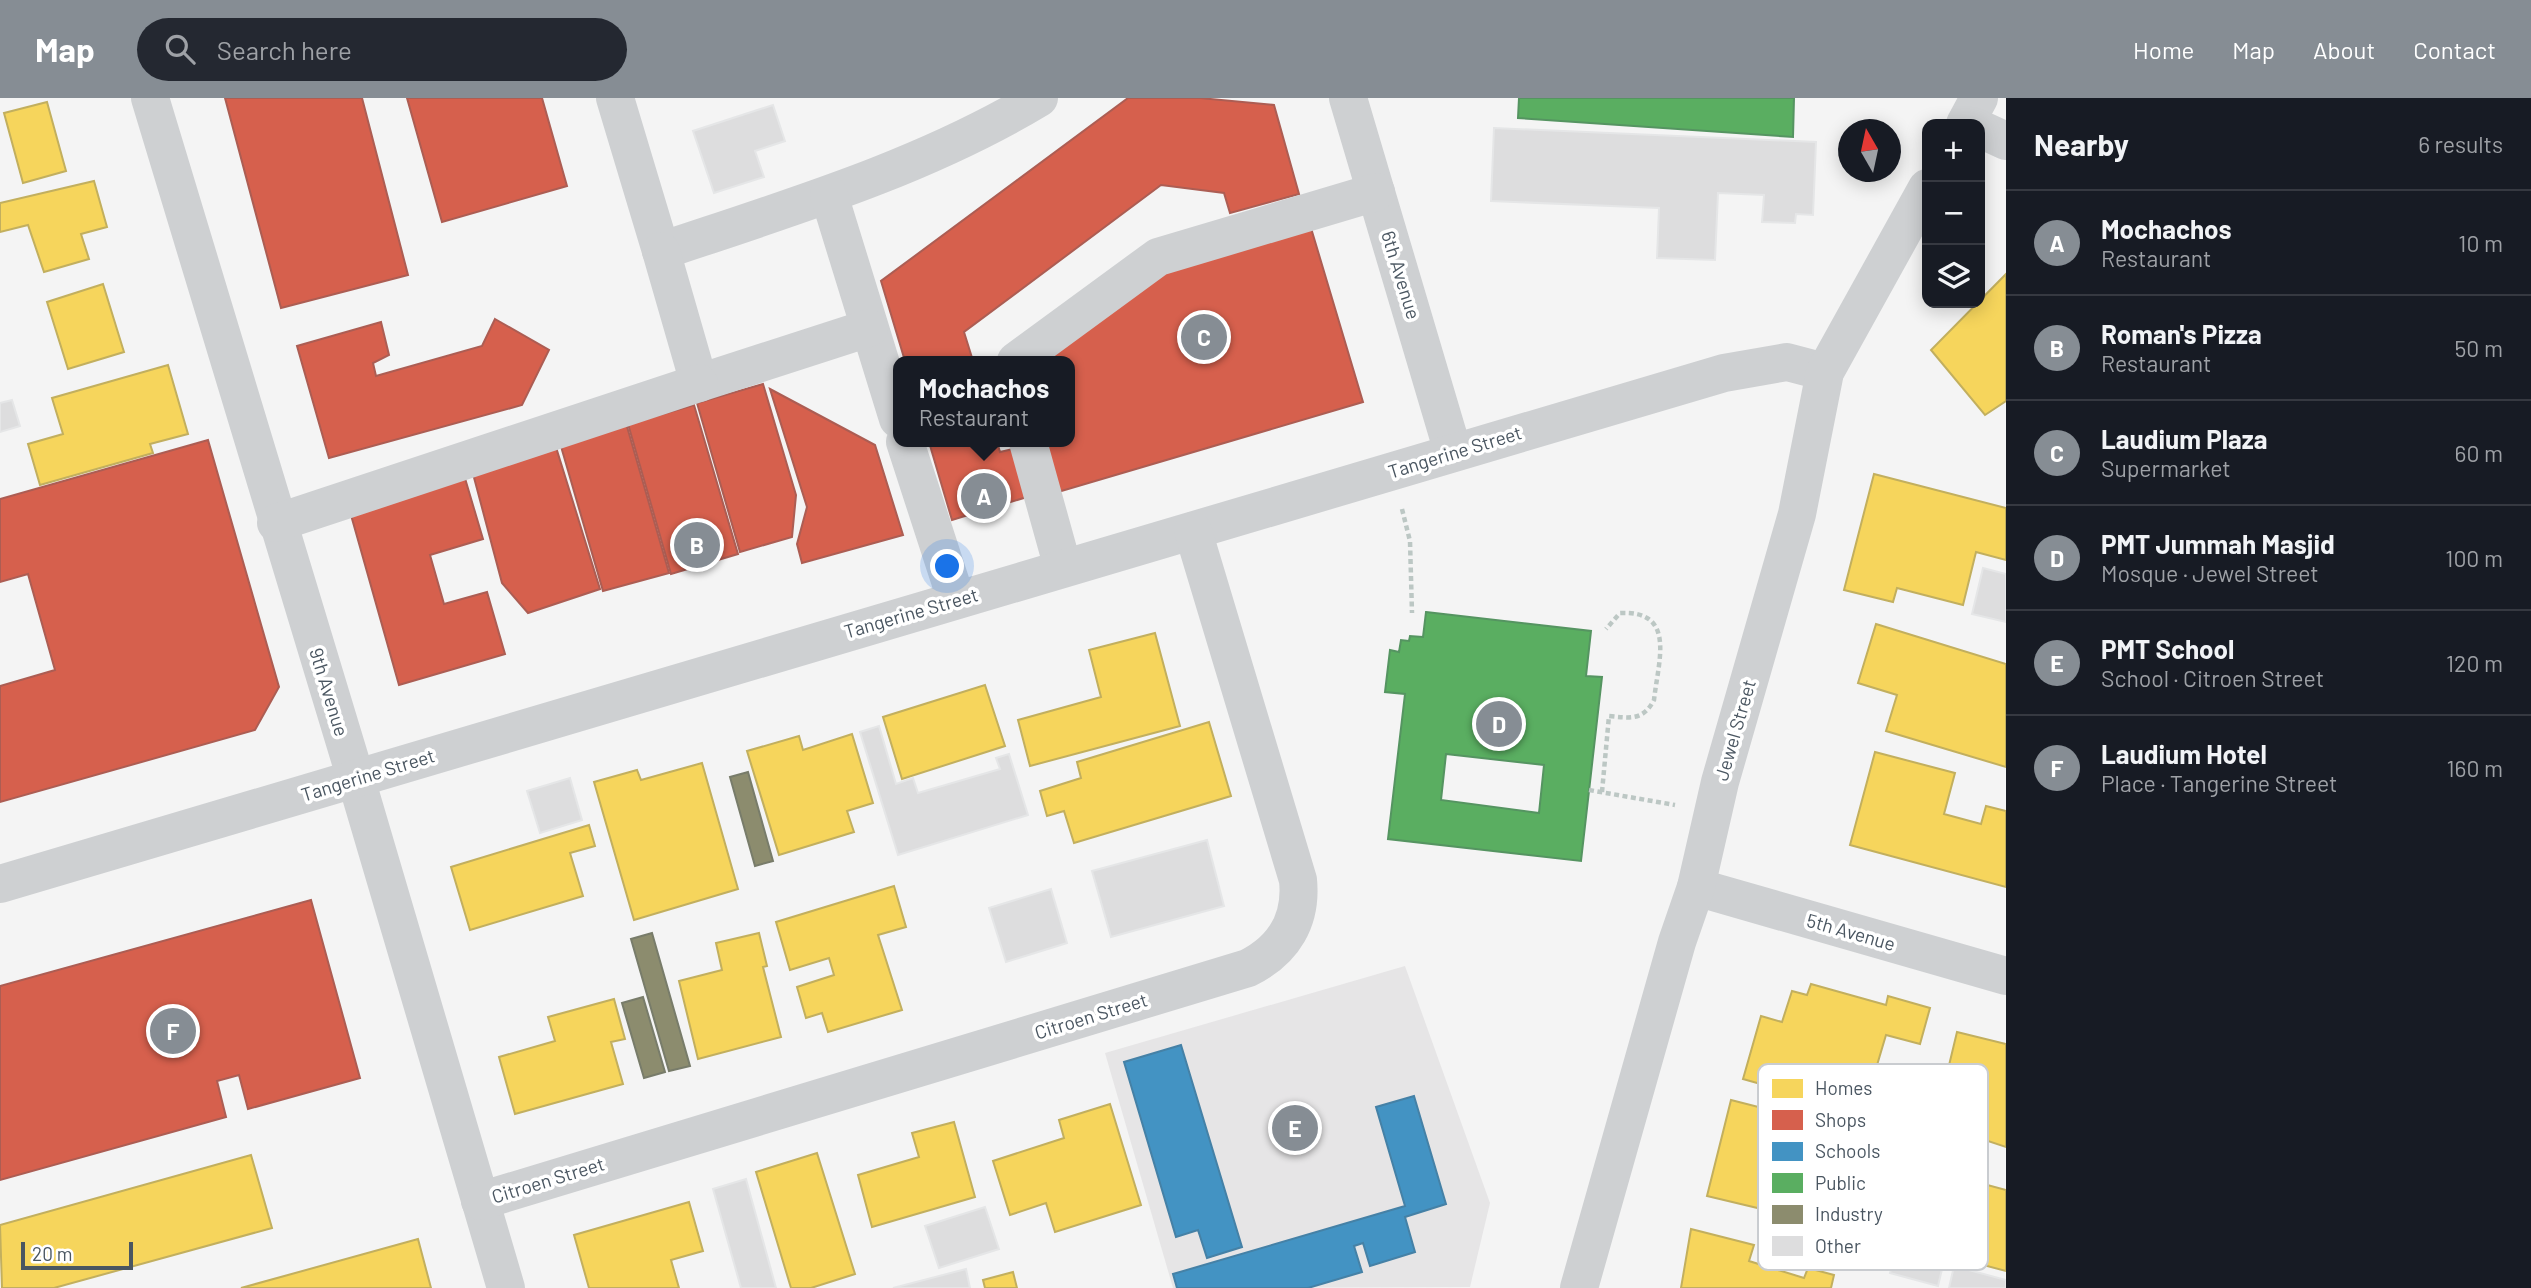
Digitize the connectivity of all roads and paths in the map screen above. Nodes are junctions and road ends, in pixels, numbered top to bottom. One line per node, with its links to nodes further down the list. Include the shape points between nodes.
1 (150, 98): 20 (street, 9th Avenue)
2 (616, 98): 10 (street)
3 (1039, 98): 8 (street, via 1005,119)
4 (1348, 98): 7 (street, 6th Avenue)
5 (1985, 127): 6 (street)
6 (2006, 141)
7 (1376, 192): 12 (street, via 1158,257); 18 (street, 6th Avenue)
8 (830, 194): 10 (street); 11 (street)
9 (1922, 197): 13 (street, Jewel Street)
10 (661, 251): 14 (street)
11 (869, 328): 14 (street); 15 (street)
12 (1023, 356)
13 (1825, 372): 18 (street, Tangerine Street, via 1799,363 1764,364); 31 (street, Jewel Street, via 1797,514 1720,782)
14 (699, 383): 20 (street)
15 (893, 403)
16 (907, 447): 23 (street)
17 (1029, 447): 22 (street)
18 (1453, 452): 19 (street, Tangerine Street)
19 (1392, 471): 21 (street, Tangerine Street); 24 (path, via 1410,541)
20 (276, 523): 26 (street, 9th Avenue)
21 (1193, 531): 22 (street, Tangerine Street); 33 (street, Citroen Street, via 1298,880 1296,918 1273,951 1248,968)
22 (1063, 568): 23 (street, Tangerine Street)
23 (956, 599): 26 (street, Tangerine Street)
24 (1412, 613)
25 (1606, 629): 28 (path, via 1620,613 1630,612 1646,615 1661,636 1650,709 1633,718 1609,716)
26 (356, 779): 30 (street, Tangerine Street); 33 (street, 9th Avenue)
27 (1589, 790): 28 (path)
28 (1602, 792): 29 (path)
29 (1683, 806)
30 (0, 884)
31 (1696, 887): 32 (street, 5th Avenue); 35 (street, Jewel Street)
32 (2006, 976)
33 (481, 1201): 34 (street, 9th Avenue)
34 (506, 1288)
35 (1579, 1288)

